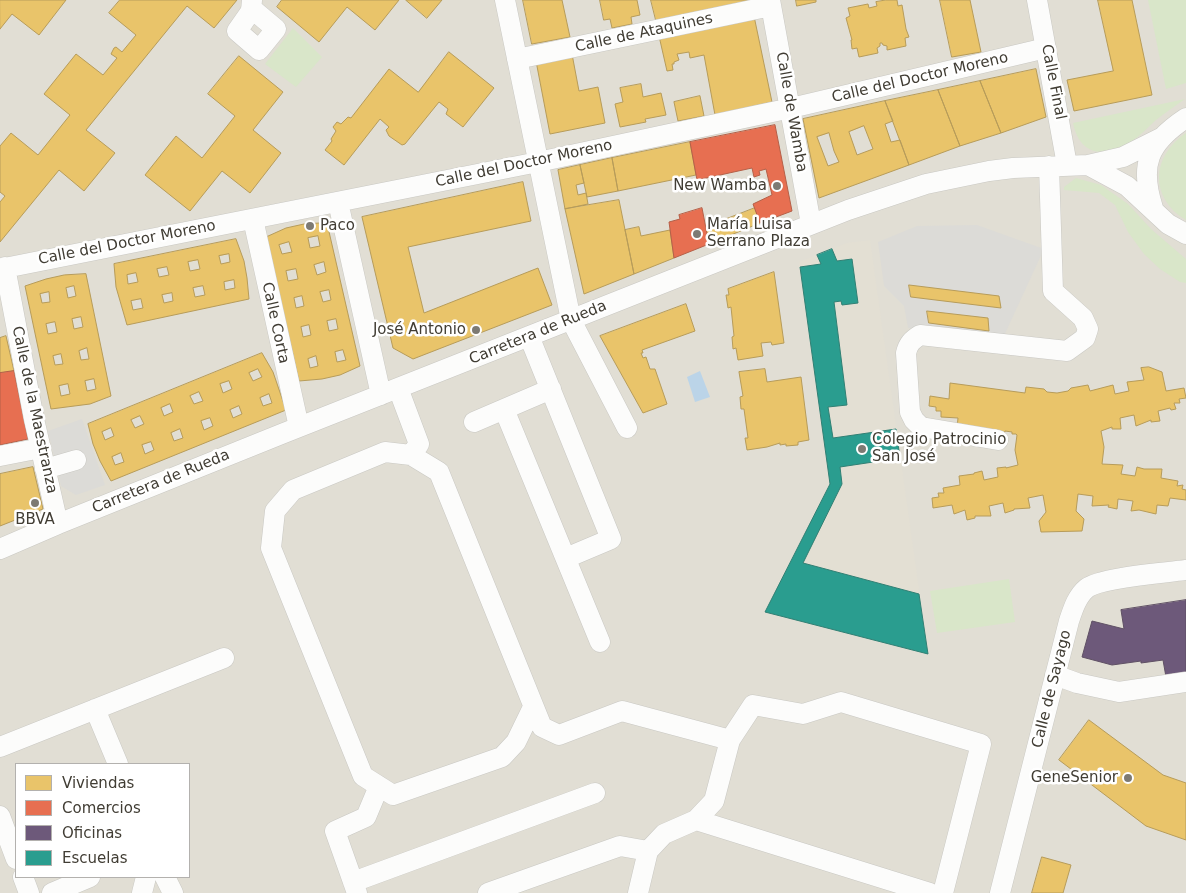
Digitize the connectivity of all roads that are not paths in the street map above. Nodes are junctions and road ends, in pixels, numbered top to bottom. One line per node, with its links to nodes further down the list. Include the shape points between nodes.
1 (505, 0): 5 (street)
2 (1037, 0): 4 (street, Calle Final)
3 (771, 3): 5 (street, Calle de Ataquines); 6 (street, Calle de Wamba)
4 (1046, 48): 6 (street, Calle del Doctor Moreno); 11 (street, Calle Final)
5 (517, 59): 9 (street)
6 (791, 108): 9 (street, Calle del Doctor Moreno); 15 (street, Calle de Wamba)
7 (1186, 118): 8 (street)
8 (1161, 138): 10 (street, Carretera de Rueda, via 1123,157); 13 (street, via 1150,155 1147,170 1147,190)
9 (538, 162): 12 (street, Calle del Doctor Moreno); 18 (street)
10 (1088, 165): 11 (street, Carretera de Rueda); 13 (street, Carretera de Rueda, via 1127,186)
11 (1058, 166): 15 (street, Carretera de Rueda, via 989,171 926,184); 26 (street, Calle Final, via 1053,291 1083,318 1088,329 1085,338 1067,351 920,335 908,345 906,354 910,412 921,427)
12 (338, 202): 14 (street, Calle del Doctor Moreno); 21 (street)
13 (1153, 208): 16 (street, Carretera de Rueda, via 1168,224)
14 (253, 218): 17 (street, Calle del Doctor Moreno); 24 (street, Calle Corta)
15 (811, 224): 18 (street, Carretera de Rueda)
16 (1186, 234)
17 (3, 268): 27 (street, Calle de la Maestranza)
18 (571, 320): 19 (street, Carretera de Rueda); 25 (street)
19 (529, 336): 20 (street); 21 (street, Carretera de Rueda)
20 (550, 389): 22 (street); 34 (street, via 611,539)
21 (389, 391): 24 (street, Carretera de Rueda); 28 (street, via 420,444)
22 (504, 409): 23 (street); 34 (street)
23 (474, 422)
24 (299, 427): 32 (street, Carretera de Rueda)
25 (627, 428)
26 (998, 440)
27 (41, 448): 29 (street); 31 (street, Calle de la Maestranza)
28 (412, 455): 40 (street, via 439,472); 45 (street, via 386,452 293,490 275,511 271,548 363,776)
29 (0, 456)
30 (76, 460): 31 (street)
31 (45, 469): 32 (street, Calle de la Maestranza)
32 (58, 524): 33 (street, Carretera de Rueda)
33 (0, 549)
34 (566, 558): 36 (street)
35 (1186, 570): 38 (street, Calle de Sayago, via 1106,580 1088,587 1077,599)
36 (600, 642)
37 (224, 658): 41 (street)
38 (1055, 676): 39 (street, via 1119,692); 64 (street, Calle de Sayago)
39 (1186, 682)
40 (534, 707): 42 (street, via 542,727 559,735 622,711); 45 (street, via 516,742 502,757 393,794)
41 (95, 709): 43 (street); 44 (street)
42 (730, 740): 48 (street, via 714,802); 63 (street, via 753,705 803,714 841,702 981,744)
43 (0, 747)
44 (118, 763)
45 (379, 786): 55 (street, via 366,817 335,832)
46 (596, 793): 55 (street)
47 (0, 816): 50 (street)
48 (696, 820): 49 (street, via 664,834); 62 (street)
49 (648, 851): 60 (street, via 620,846); 61 (street)
50 (15, 856)
51 (23, 878): 56 (street)
52 (88, 878): 57 (street)
53 (146, 878): 58 (street)
54 (166, 878): 59 (street)
55 (355, 888)
56 (29, 893)
57 (52, 893)
58 (142, 893)
59 (173, 893)
60 (488, 893)
61 (638, 893)
62 (930, 893)
63 (943, 893)
64 (1000, 893)

